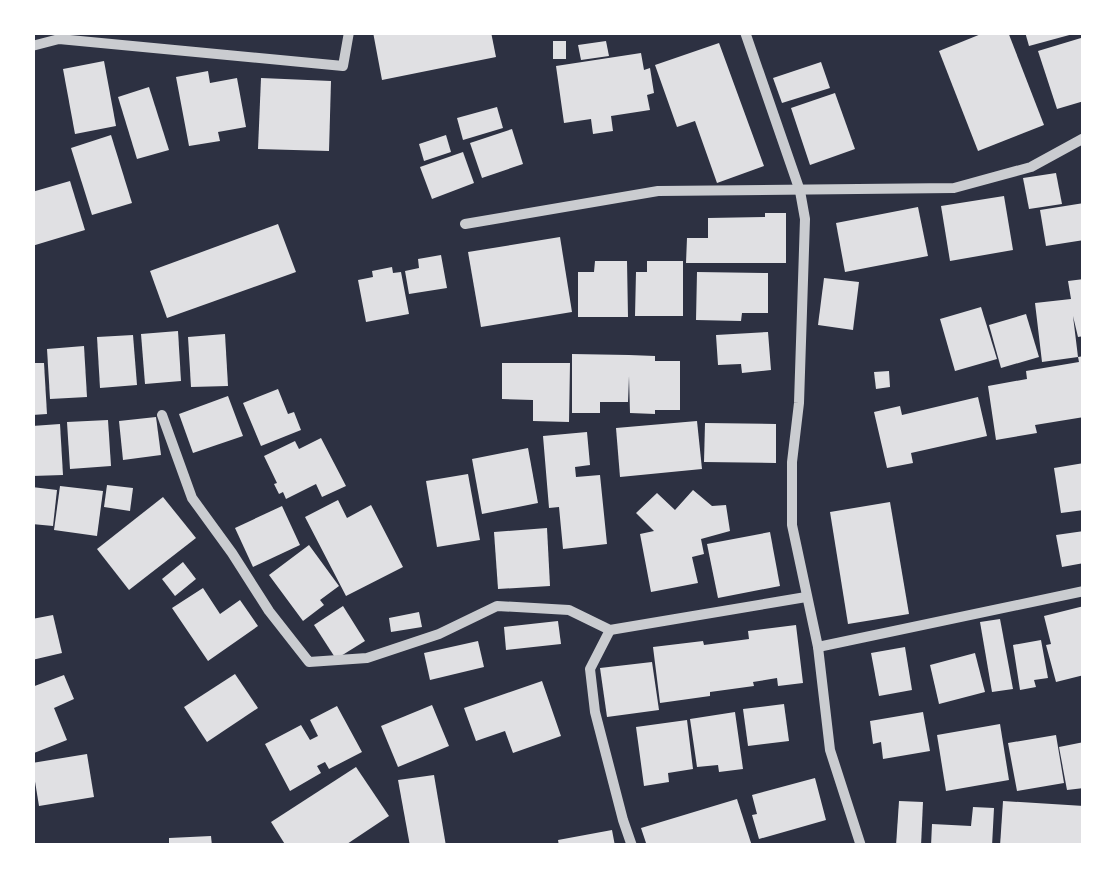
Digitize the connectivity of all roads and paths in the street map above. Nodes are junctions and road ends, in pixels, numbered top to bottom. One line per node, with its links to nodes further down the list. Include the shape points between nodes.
1 (350, 32): 3 (street, via 344,66 58,39)
2 (746, 32): 5 (street)
3 (32, 46)
4 (1084, 138): 5 (street, via 1031,167 954,188)
5 (800, 191): 6 (street, via 658,191); 9 (street, via 805,219 792,525)
6 (466, 224)
7 (162, 415): 10 (street, via 192,498 309,662 367,658 497,606 569,610)
8 (1084, 591): 11 (street)
9 (806, 598): 10 (street); 11 (street)
10 (610, 630): 12 (street, via 590,669 595,712)
11 (818, 647): 13 (street, via 830,750)
12 (632, 846)
13 (861, 846)

